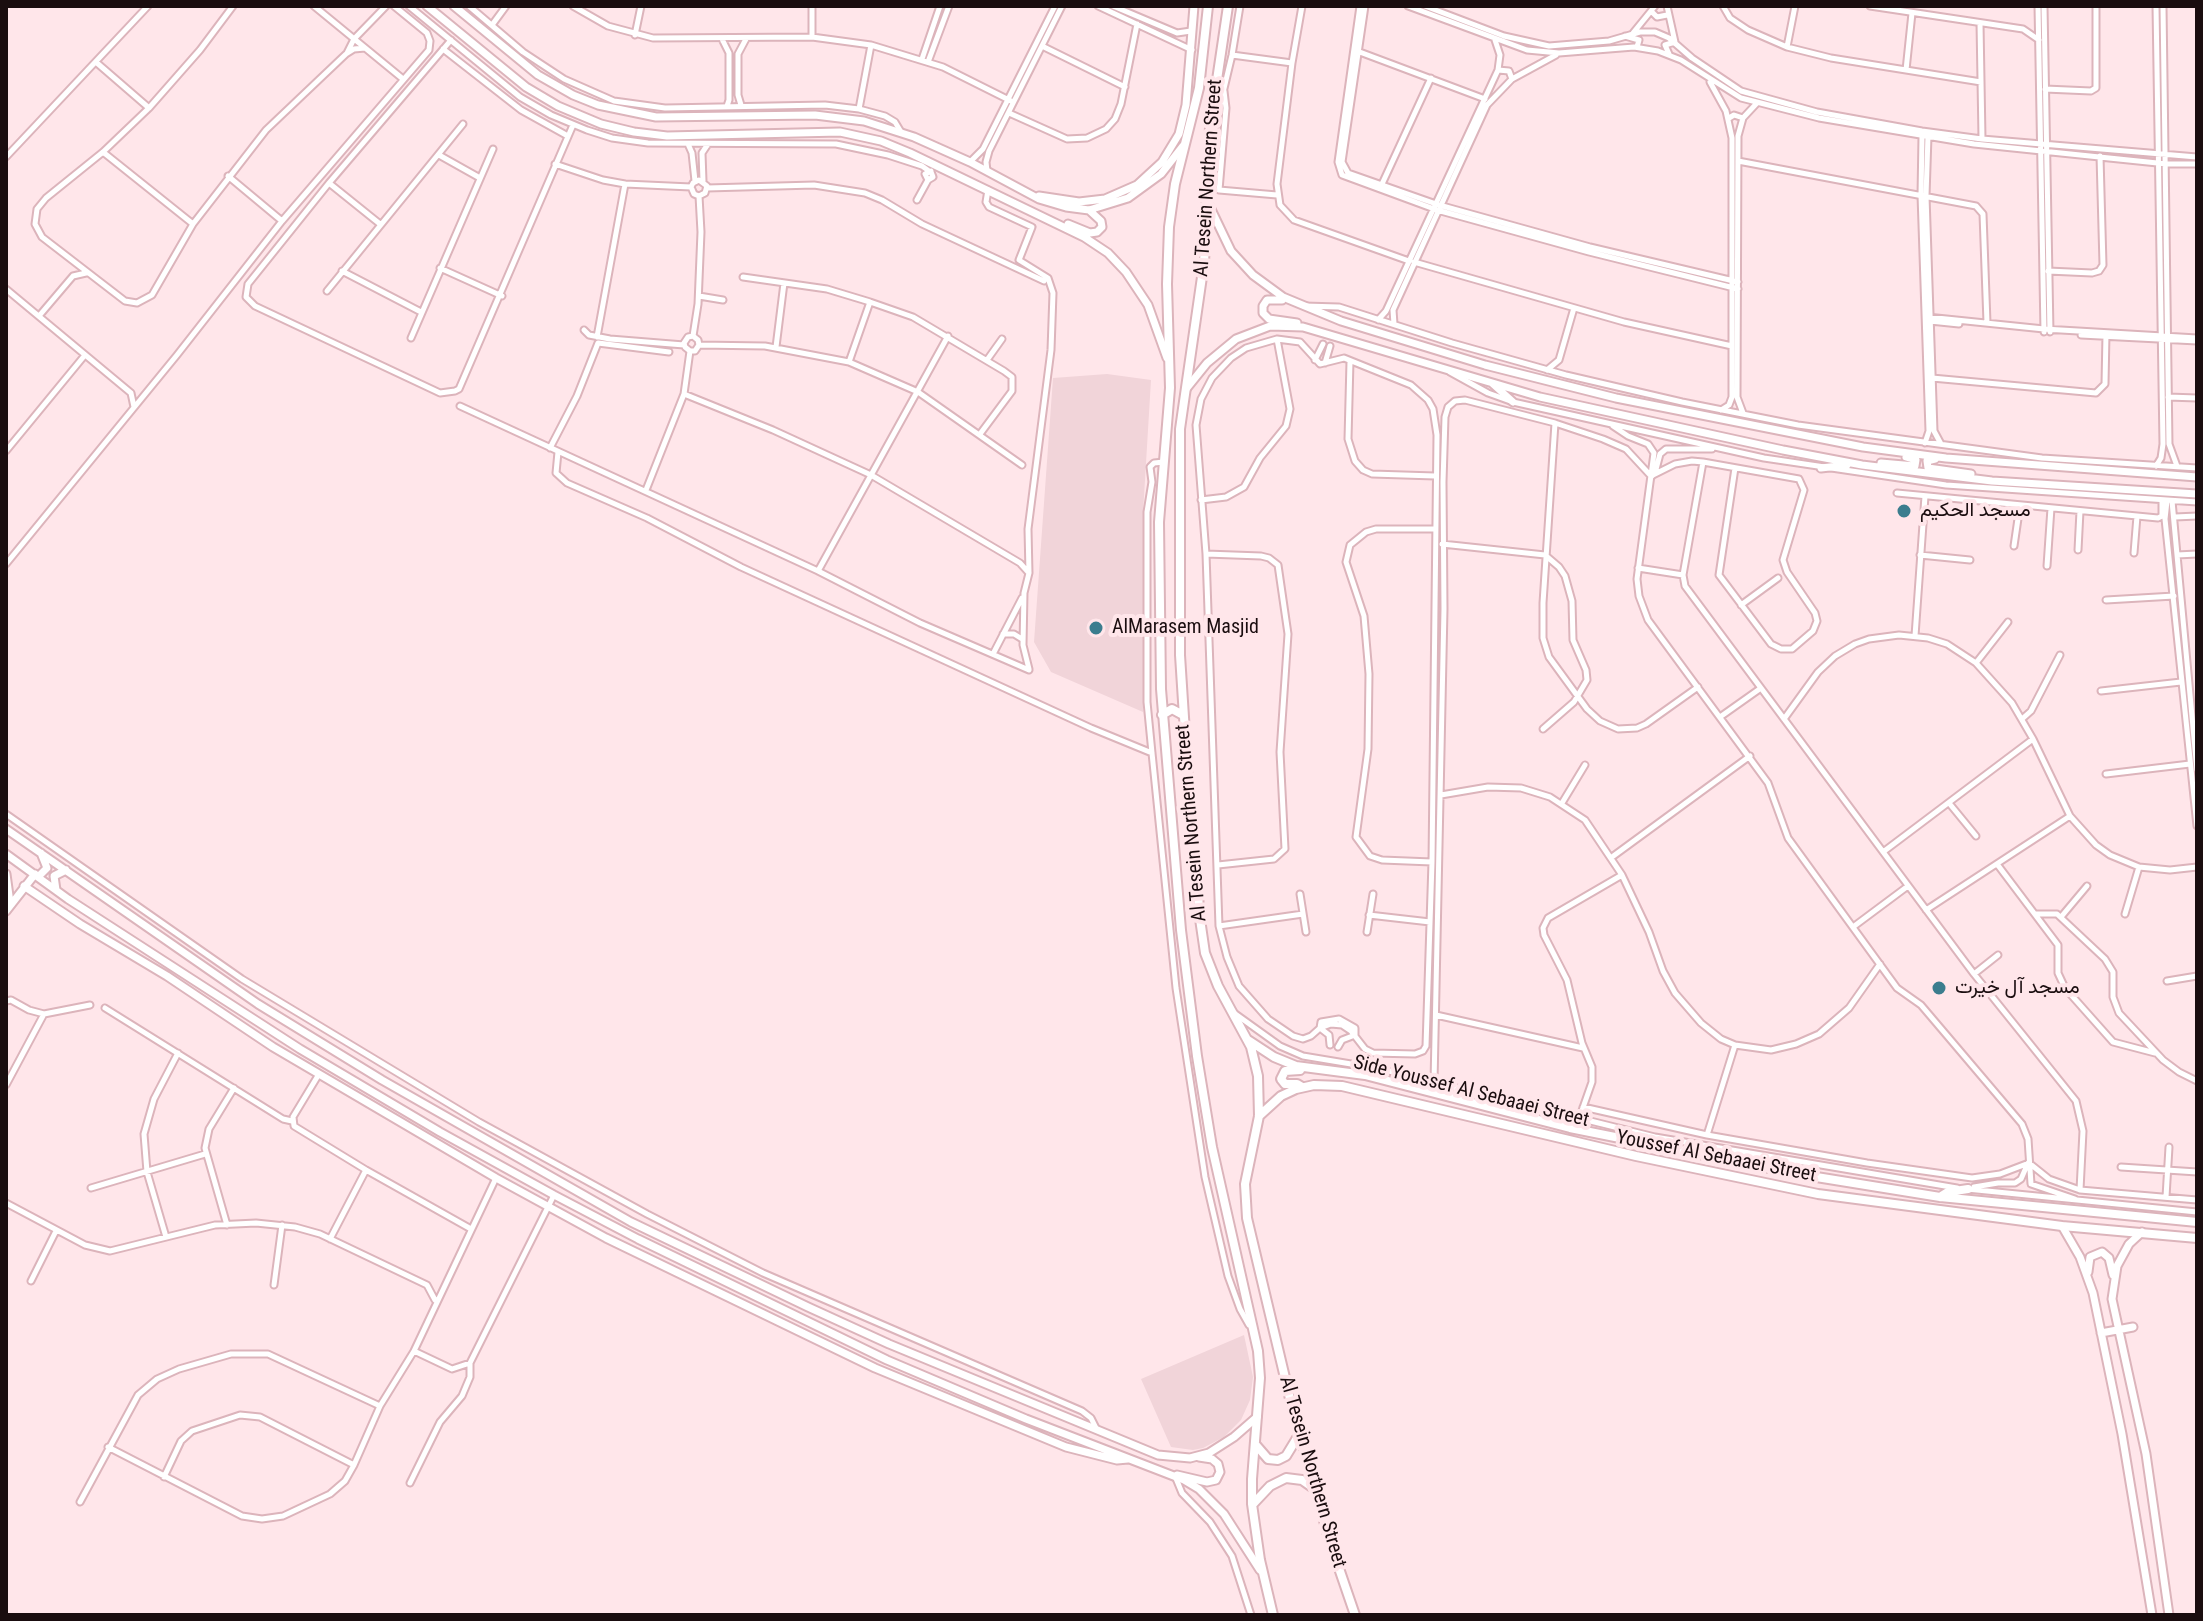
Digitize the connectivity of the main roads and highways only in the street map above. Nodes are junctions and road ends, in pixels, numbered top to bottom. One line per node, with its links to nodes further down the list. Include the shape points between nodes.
1 (427, 6): 6 (main road)
2 (454, 6): 8 (main road, via 474,16 527,67)
3 (1194, 6): 23 (main road, via 1179,134 1153,173 1130,189 1097,200)
4 (1208, 6): 19 (main road, Al Tesein Northern Street)
5 (1228, 6): 24 (main road, Al Tesein Northern Street, via 1214,86)
6 (448, 23): 7 (main road); 10 (main road)
7 (441, 32)
8 (556, 86): 9 (main road); 10 (main road, via 555,95)
9 (577, 97): 11 (main road); 12 (main road, via 656,117)
10 (547, 100): 11 (main road)
11 (571, 112): 16 (main road)
12 (815, 115): 13 (main road); 14 (main road)
13 (841, 117): 15 (main road); 23 (main road, via 901,132)
14 (818, 131): 15 (main road); 17 (main road)
15 (840, 132): 18 (main road)
16 (642, 133): 17 (main road); 20 (main road)
17 (744, 134): 21 (main road)
18 (872, 139): 22 (main road); 26 (main road, via 901,148 929,172 988,190)
19 (1187, 141): 25 (main road, via 1146,187); 31 (main road, Al Tesein Northern Street, via 1169,227)
20 (648, 143)
21 (743, 143)
22 (869, 150)
23 (1030, 194): 25 (main road)
24 (1208, 203): 27 (main road, via 1224,241 1240,261); 35 (main road, Al Tesein Northern Street)
25 (1089, 210): 26 (main road, via 1102,223 1095,233)
26 (1050, 220): 31 (main road, via 1100,247 1126,272 1151,312)
27 (1292, 302): 28 (main road, via 1269,299 1263,313); 30 (main road)
28 (1303, 327): 32 (main road, via 1328,339); 35 (main road, via 1270,326 1236,339)
29 (1474, 350): 30 (main road)
30 (1471, 361): 33 (main road)
31 (1170, 368): 50 (main road, Al Tesein Northern Street, via 1159,522)
32 (1492, 383): 37 (main road); 38 (main road)
33 (1557, 384): 34 (main road); 37 (main road, via 1559,395)
34 (1574, 388): 39 (main road); 40 (main road)
35 (1184, 391): 51 (main road, Al Tesein Northern Street, via 1179,441)
36 (1643, 393): 39 (main road)
37 (1553, 400): 40 (main road)
38 (1513, 402)
39 (1640, 403): 42 (main road)
40 (1571, 404): 45 (main road)
41 (1792, 423): 42 (main road)
42 (1791, 433): 43 (main road)
43 (1863, 447): 44 (main road); 45 (main road, via 1917,462 1912,467)
44 (1946, 458): 47 (main road); 48 (main road, via 1929,460 1927,467)
45 (1860, 464): 46 (main road); 48 (main road)
46 (1821, 468)
47 (2197, 477)
48 (1992, 481): 49 (main road, via 2110,494)
49 (2197, 494)
50 (1161, 689): 51 (main road, via 1171,696); 52 (main road, Al Tesein Northern Street)
51 (1182, 690): 53 (main road, Al Tesein Northern Street)
52 (1162, 715): 53 (main road, via 1174,709); 86 (main road, Al Tesein Northern Street, via 1199,1070 1260,1367)
53 (1183, 715): 63 (main road, Al Tesein Northern Street, via 1202,937 1212,973)
54 (6, 829): 55 (main road)
55 (41, 852): 57 (main road); 59 (main road, via 47,868)
56 (6, 854): 59 (main road)
57 (66, 870): 61 (main road, via 54,876); 89 (main road, via 258,1004 631,1222 862,1331 1098,1431 1163,1457)
58 (6, 874): 62 (main road)
59 (36, 876): 60 (main road); 61 (main road)
60 (24, 886): 62 (main road); 70 (main road)
61 (56, 890): 68 (main road)
62 (8, 908)
63 (1247, 1039): 64 (main road, Youssef Al Sebaaei Street, via 1281,1061); 69 (main road, Al Tesein Northern Street, via 1258,1076)
64 (1304, 1067): 66 (main road, via 1281,1076 1285,1084); 67 (main road, Youssef Al Sebaaei Street)
65 (1412, 1077): 67 (main road)
66 (1302, 1087): 69 (main road, via 1281,1096); 74 (main road, Youssef Al Sebaaei Street, via 1356,1089)
67 (1409, 1087): 71 (main road, Youssef Al Sebaaei Street, via 1570,1128)
68 (406, 1112): 70 (main road); 90 (main road, via 638,1239 887,1360)
69 (1259, 1116): 87 (main road, Al Tesein Northern Street, via 1247,1166 1246,1209)
70 (400, 1123): 90 (main road, via 606,1238 862,1363 1066,1447)
71 (1804, 1175): 72 (main road, Youssef Al Sebaaei Street); 74 (main road, via 1807,1185)
72 (1823, 1179): 75 (main road, via 1817,1184); 76 (main road, Youssef Al Sebaaei Street)
73 (1968, 1189): 76 (main road)
74 (1802, 1191): 75 (main road, Youssef Al Sebaaei Street)
75 (1818, 1194): 78 (main road, Youssef Al Sebaaei Street)
76 (1940, 1197): 77 (main road, Youssef Al Sebaaei Street)
77 (2197, 1222)
78 (2062, 1226): 79 (main road, Youssef Al Sebaaei Street); 81 (main road)
79 (2142, 1232): 80 (main road, Youssef Al Sebaaei Street); 82 (main road, via 2124,1251)
80 (2197, 1238)
81 (2087, 1275): 82 (main road, via 2090,1257 2099,1252 2109,1258); 85 (main road)
82 (2113, 1278): 84 (main road)
83 (2133, 1327): 84 (main road)
84 (2118, 1330): 85 (main road); 98 (main road, via 2146,1454)
85 (2101, 1333): 97 (main road)
86 (1257, 1417): 88 (main road, Al Tesein Northern Street); 89 (main road)
87 (1300, 1433): 88 (main road, via 1278,1460 1268,1459); 92 (main road, Al Tesein Northern Street)
88 (1254, 1444): 93 (main road, Al Tesein Northern Street)
89 (1199, 1457): 91 (main road, via 1218,1464 1216,1480)
90 (1130, 1459): 91 (main road)
91 (1175, 1476): 94 (main road, via 1218,1508)
92 (1315, 1489): 93 (main road, via 1286,1478); 96 (main road, Al Tesein Northern Street)
93 (1252, 1504): 94 (main road, Al Tesein Northern Street)
94 (1263, 1576): 95 (main road, Al Tesein Northern Street)
95 (1273, 1615)
96 (1355, 1615)
97 (2152, 1615)
98 (2169, 1615)

